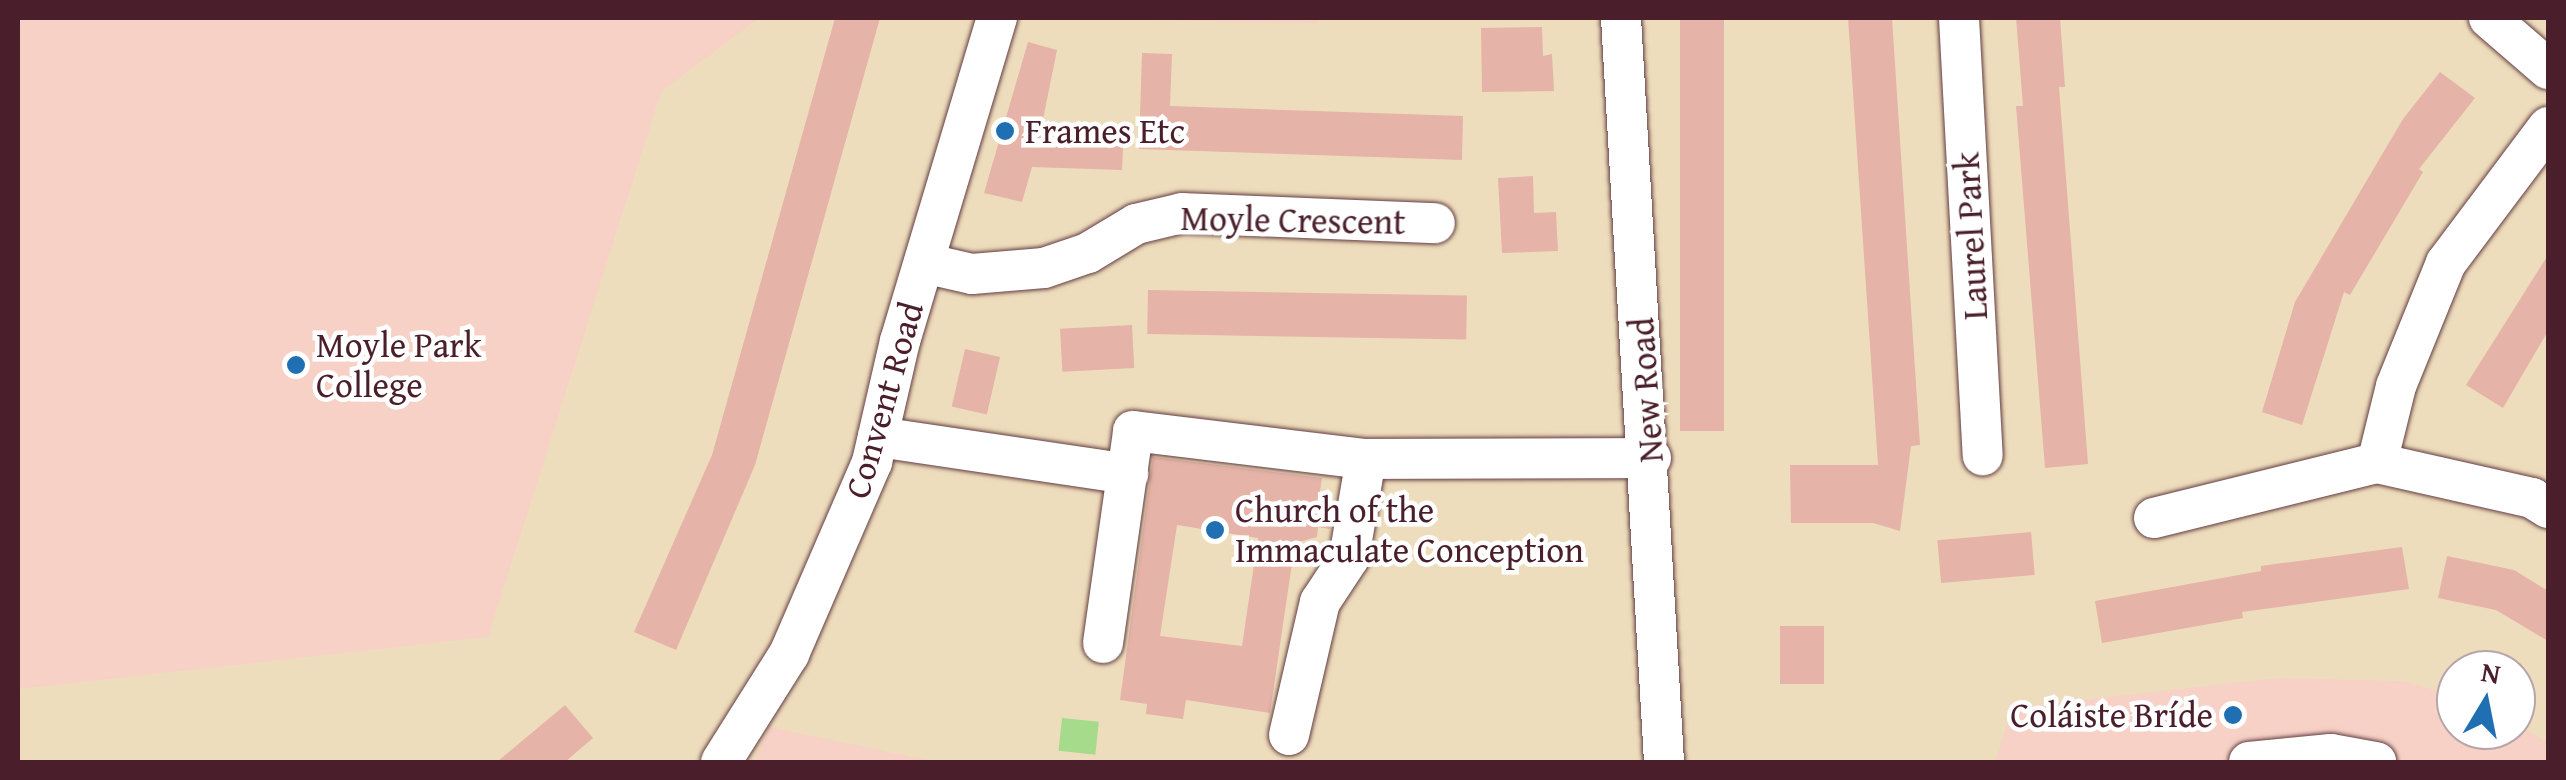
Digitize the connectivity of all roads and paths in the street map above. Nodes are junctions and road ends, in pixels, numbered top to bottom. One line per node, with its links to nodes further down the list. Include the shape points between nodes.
1 (997, 18): 8 (street, Convent Road)
2 (1621, 18): 11 (street, New Road)
3 (1959, 18): 10 (street, Laurel Park)
4 (2489, 18): 5 (street)
5 (2548, 70)
6 (2548, 127): 13 (street, via 2446,263 2396,386)
7 (1436, 223): 8 (street, Moyle Crescent, via 1182,212 1136,224 1088,253 1044,268 972,274)
8 (924, 263): 9 (street, Convent Road)
9 (878, 438): 14 (street); 19 (street, Convent Road, via 820,589)
10 (1983, 455)
11 (1650, 458): 12 (street); 20 (street, New Road)
12 (1366, 459): 14 (street, via 1133,431); 18 (street, via 1349,558 1320,602)
13 (2376, 463): 15 (street, via 2514,493); 16 (street)
14 (1128, 474): 17 (street)
15 (2548, 508)
16 (2154, 518)
17 (1103, 642)
18 (1288, 735)
19 (722, 762)
20 (1664, 762)
21 (2248, 762): 22 (street, via 2331,754)
22 (2374, 762)

